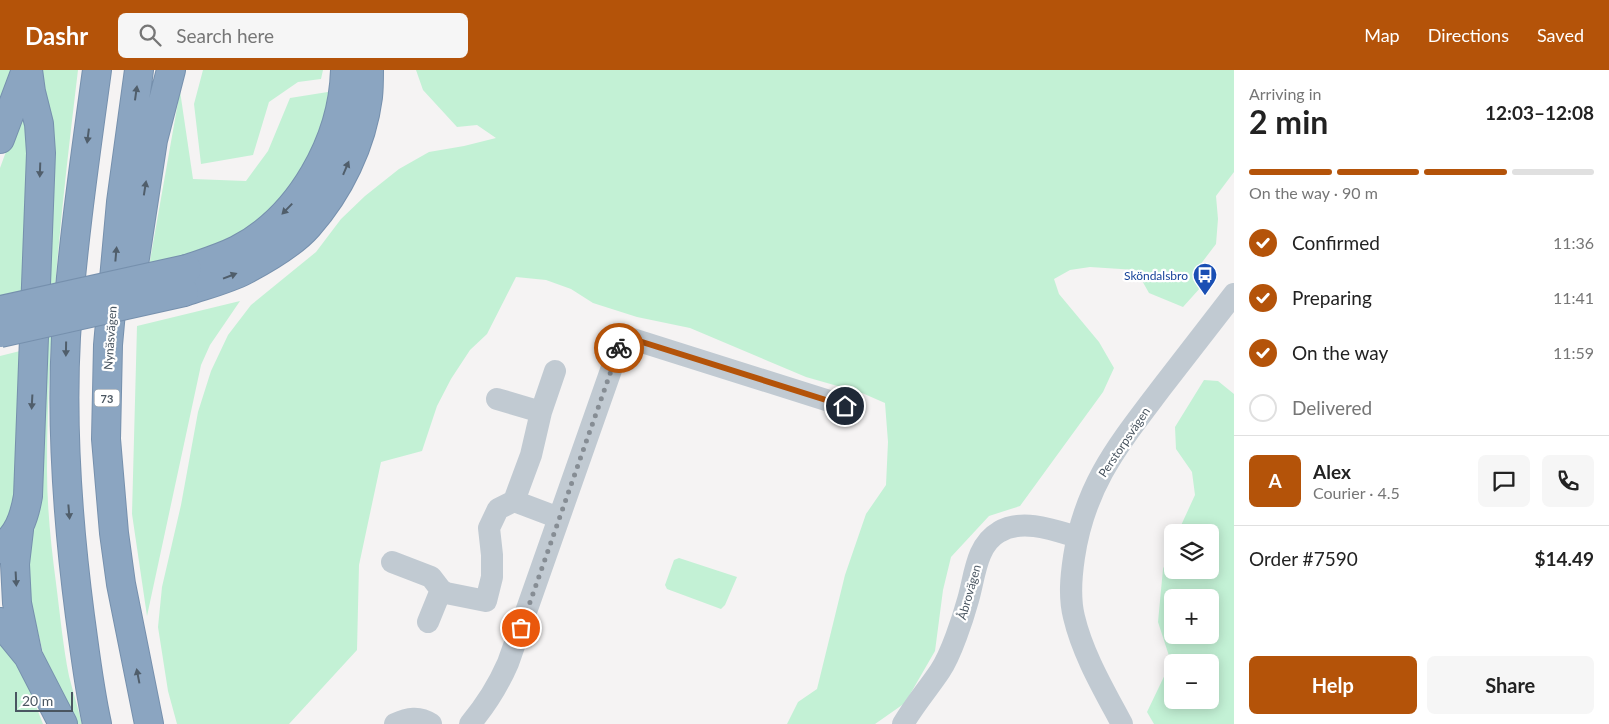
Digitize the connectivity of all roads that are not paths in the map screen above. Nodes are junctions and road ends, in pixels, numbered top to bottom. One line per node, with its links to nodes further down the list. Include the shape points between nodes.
1 (27, 70): 7 (highway); 17 (highway, one-way to 17, via 39,124 41,153 28,496)
2 (96, 70): 27 (highway, one-way to 27, via 73,256 66,338 65,418 75,577 90,692)
3 (139, 70): 18 (highway, Nynäsvägen / 73, one-way to 3, via 106,438 108,345 121,202)
4 (171, 70): 18 (highway, one-way to 4, via 133,270 153,140)
5 (345, 70): 8 (highway, one-way to 8, via 342,102 329,143 307,186 267,229 238,249 211,261)
6 (369, 70): 8 (highway, one-way to 6, via 244,270 307,228 342,178 354,149 363,123)
7 (0, 139)
8 (186, 280): 10 (highway, bridge)
9 (1234, 294): 19 (street, Perstorpsvägen, via 1105,466 1088,500)
10 (0, 318)
11 (555, 371): 14 (street)
12 (497, 399): 14 (street)
13 (845, 406): 16 (street, via 623,336)
14 (541, 412): 15 (street, via 532,455)
15 (514, 501): 16 (street); 22 (street, via 498,509 489,528 492,577 486,601)
16 (559, 518): 31 (street, via 499,685)
17 (19, 530): 20 (highway); 25 (highway, one-way to 25, via 15,564 17,603)
18 (114, 533): 28 (highway, Nynäsvägen / 73, one-way to 18)
19 (1077, 537): 32 (street, Åbrovägen, via 1031,526 1000,531 988,540 981,550 968,601 942,669); 33 (street, Perstorpsvägen, via 1070,597 1074,616 1085,650)
20 (0, 550)
21 (392, 562): 22 (street, via 431,577)
22 (440, 590): 24 (street)
23 (0, 622): 25 (highway)
24 (428, 622)
25 (28, 656): 26 (highway)
26 (63, 724)
27 (98, 724)
28 (149, 724)
29 (395, 724): 30 (street, via 409,718)
30 (431, 724)
31 (470, 724)
32 (903, 724)
33 (1122, 724)

